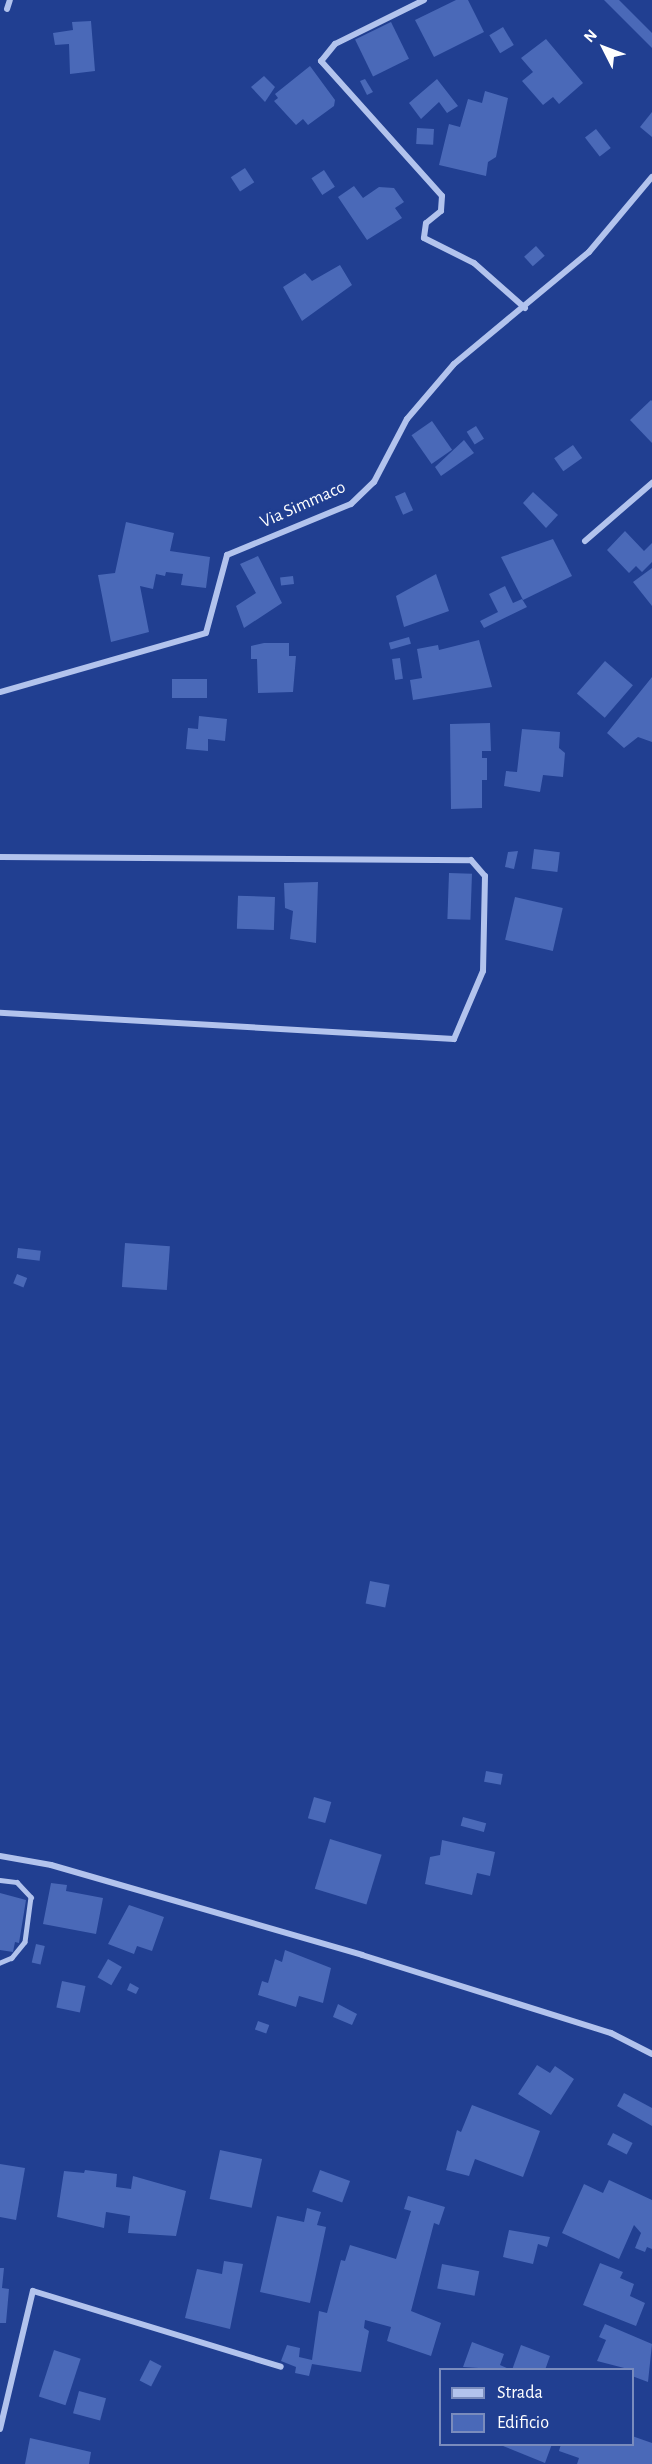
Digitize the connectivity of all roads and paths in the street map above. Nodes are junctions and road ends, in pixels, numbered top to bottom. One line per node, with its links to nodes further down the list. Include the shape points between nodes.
1 (10, 0): 3 (street)
2 (424, 0): 5 (street, via 335,44 321,61 442,196 441,211 426,223 424,238 474,262)
3 (8, 9)
4 (652, 177): 5 (street, Via Simmaco, via 589,252)
5 (525, 308): 8 (street, Via Simmaco, via 454,364 407,419 374,482 351,504 227,555 206,633)
6 (652, 483): 7 (street)
7 (585, 541)
8 (0, 692)
9 (0, 857): 10 (street, via 471,860 480,866 484,886 483,971 454,1039)
10 (0, 1013)
11 (0, 1856): 14 (street, via 51,1865 362,1955 611,2033)
12 (0, 1880): 13 (lane, via 17,1882 31,1898 25,1942 12,1958)
13 (0, 1963)
14 (652, 2054)
15 (281, 2367): 16 (street, via 33,2291)
16 (0, 2429)

